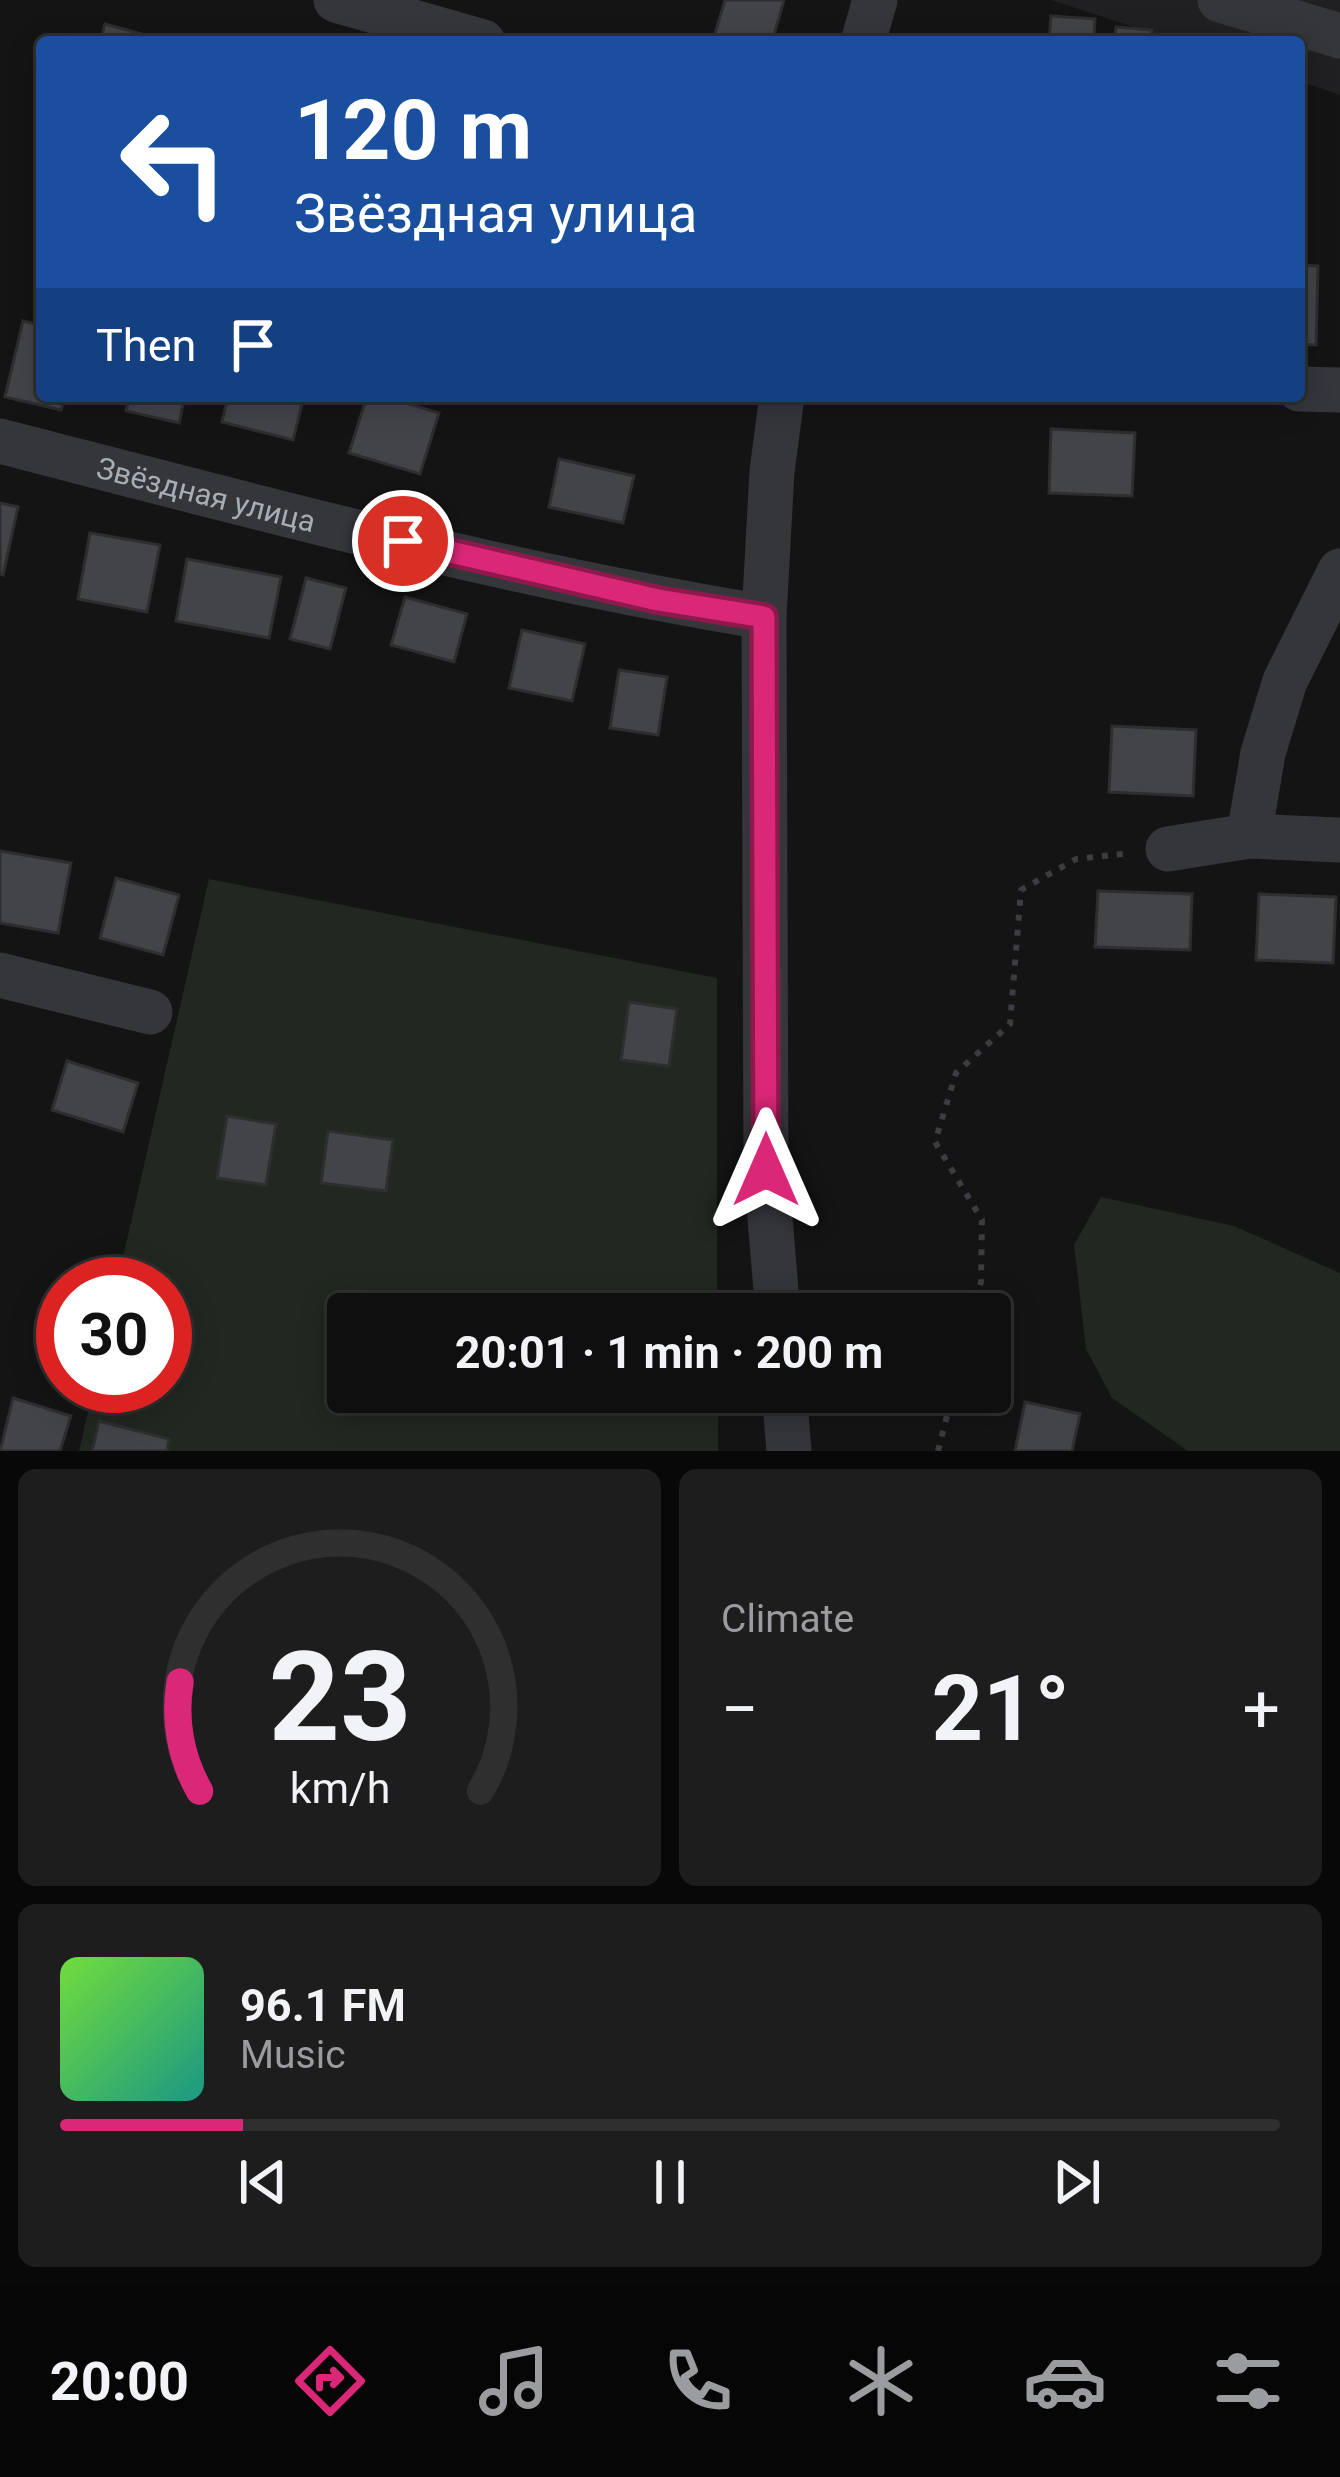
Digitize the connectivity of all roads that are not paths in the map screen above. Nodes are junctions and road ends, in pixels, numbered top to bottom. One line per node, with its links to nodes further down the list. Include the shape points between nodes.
1 (875, 0): 5 (street)
2 (1220, 0): 6 (street)
3 (349, 2): 4 (street)
4 (463, 36)
5 (865, 36)
6 (1340, 36)
7 (1305, 389): 8 (street)
8 (1340, 390)
9 (781, 402): 12 (street)
10 (0, 441): 12 (street, Звёздная улица, via 636,595)
11 (1340, 571): 13 (street, via 1285,681)
12 (764, 617): 18 (street, via 766,1170)
13 (1249, 836): 14 (street); 15 (street)
14 (1340, 840)
15 (1168, 849)
16 (0, 975): 17 (street)
17 (150, 1012)
18 (776, 1293)
19 (786, 1413): 20 (street)
20 (789, 1451)

